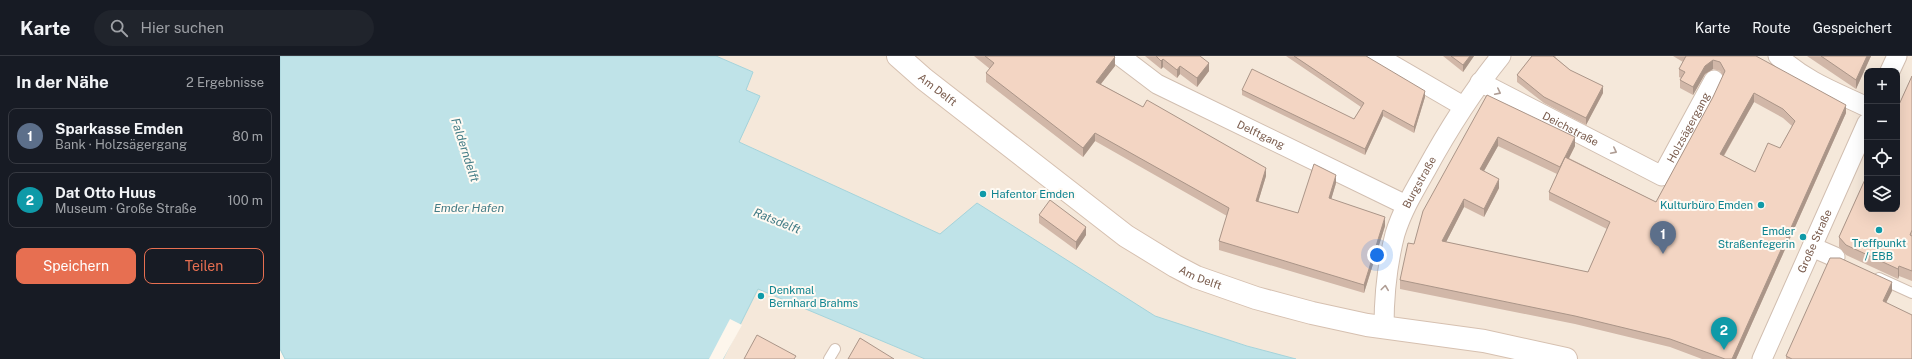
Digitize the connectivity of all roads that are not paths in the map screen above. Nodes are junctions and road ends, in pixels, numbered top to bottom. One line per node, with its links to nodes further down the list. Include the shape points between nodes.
1 (898, 56): 19 (street, Am Delft, via 1095,213 1175,266 1215,284 1262,300)
2 (1120, 56): 14 (street, Delftgang, via 1157,84)
3 (1377, 56): 10 (street)
4 (1501, 56): 9 (street, Burgstraße)
5 (1778, 56): 11 (street, via 1800,75)
6 (1897, 56): 7 (street)
7 (1891, 68)
8 (1714, 80): 13 (street, Holzsägergang)
9 (1480, 82): 10 (street, Burgstraße); 13 (street, Deichstraße, one-way to 13)
10 (1463, 106): 14 (street, Burgstraße)
11 (1864, 106)
12 (1864, 130): 15 (street, Große Straße)
13 (1662, 176)
14 (1406, 205): 19 (street, Burgstraße, one-way to 14, via 1388,265)
15 (1812, 247): 16 (street); 23 (street, Große Straße)
16 (1838, 259)
17 (1870, 274): 18 (lane)
18 (1912, 293)
19 (1384, 327): 22 (street, Am Delft, via 1484,341)
20 (835, 349): 21 (lane)
21 (829, 359)
22 (1566, 359)
23 (1762, 359)

